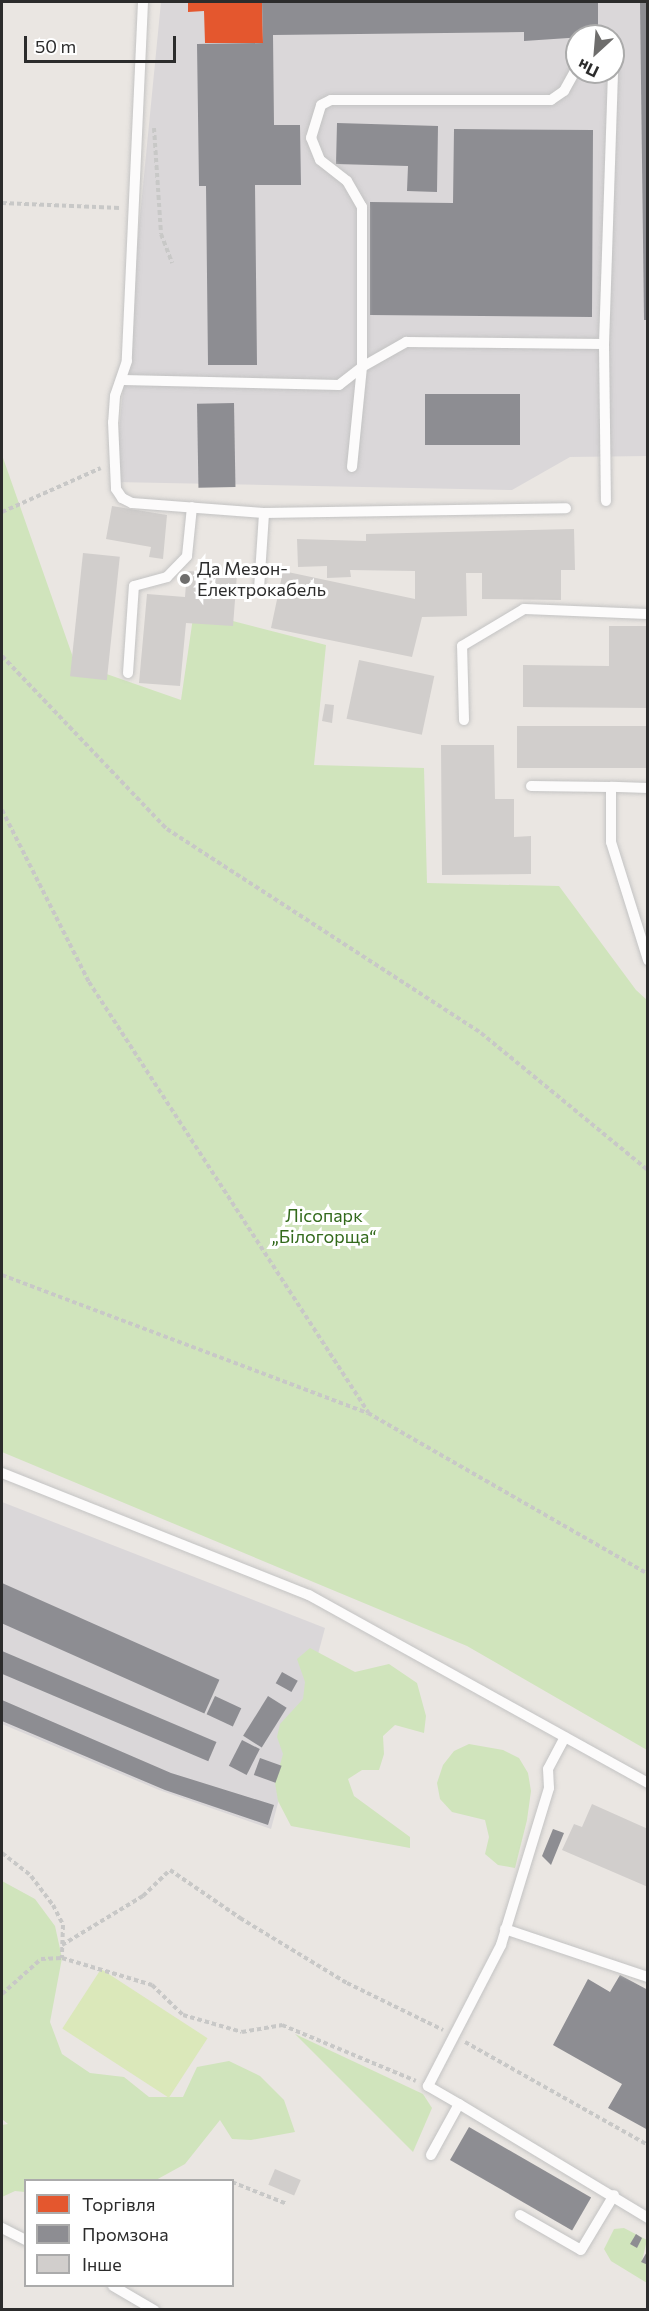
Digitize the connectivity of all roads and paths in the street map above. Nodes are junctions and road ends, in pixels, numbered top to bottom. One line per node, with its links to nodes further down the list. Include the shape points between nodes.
1 (143, 2): 6 (lane)
2 (568, 84): 9 (lane, via 564,91 543,101 331,100 321,105 314,117 311,138 320,160 347,180 362,207)
3 (612, 84): 8 (lane)
4 (153, 115): 7 (path, via 162,234)
5 (2, 203): 6 (path)
6 (133, 208): 10 (lane)
7 (172, 262)
8 (604, 344): 9 (lane, via 406,342); 13 (lane)
9 (362, 367): 10 (lane, via 339,385); 12 (lane)
10 (123, 380): 11 (lane, via 115,396)
11 (115, 462): 14 (lane, via 116,489 122,498 132,503); 16 (path)
12 (352, 467)
13 (606, 501)
14 (192, 507): 17 (lane); 21 (lane, via 187,555 167,577 134,586)
15 (566, 508): 17 (lane)
16 (2, 512)
17 (264, 513): 18 (lane)
18 (259, 589)
19 (648, 614): 22 (lane, via 524,609 462,646)
20 (2, 656): 28 (path, via 167,829 481,1033)
21 (128, 673)
22 (464, 720)
23 (531, 786): 24 (lane)
24 (611, 787): 25 (lane); 27 (lane, via 611,842)
25 (648, 788)
26 (2, 810): 30 (path, via 89,982)
27 (648, 960)
28 (648, 1170)
29 (2, 1275): 30 (path)
30 (368, 1413): 32 (path)
31 (2, 1473): 33 (lane, via 309,1595)
32 (648, 1574)
33 (565, 1737): 34 (lane); 36 (lane, via 548,1769 549,1788)
34 (648, 1783)
35 (2, 1853): 37 (path, via 30,1876 52,1905 63,1925)
36 (505, 1929): 39 (lane); 41 (lane, via 484,1982)
37 (62, 1945): 38 (path); 41 (path, via 143,1896 170,1870 347,1983)
38 (62, 1958): 40 (path, via 41,1959); 42 (path, via 152,1984 183,2015 242,2032 282,2025)
39 (648, 1977)
40 (2, 1994)
41 (453, 2035): 42 (lane); 44 (path)
42 (428, 2086): 43 (lane)
43 (459, 2104): 45 (lane); 47 (lane)
44 (648, 2145)
45 (431, 2156)
46 (234, 2183): 48 (path)
47 (614, 2195): 49 (lane, via 581,2250); 50 (lane)
48 (287, 2204)
49 (520, 2215)
50 (648, 2218)
51 (2, 2228): 52 (lane)
52 (24, 2239)
53 (115, 2287): 54 (lane)
54 (154, 2310)

